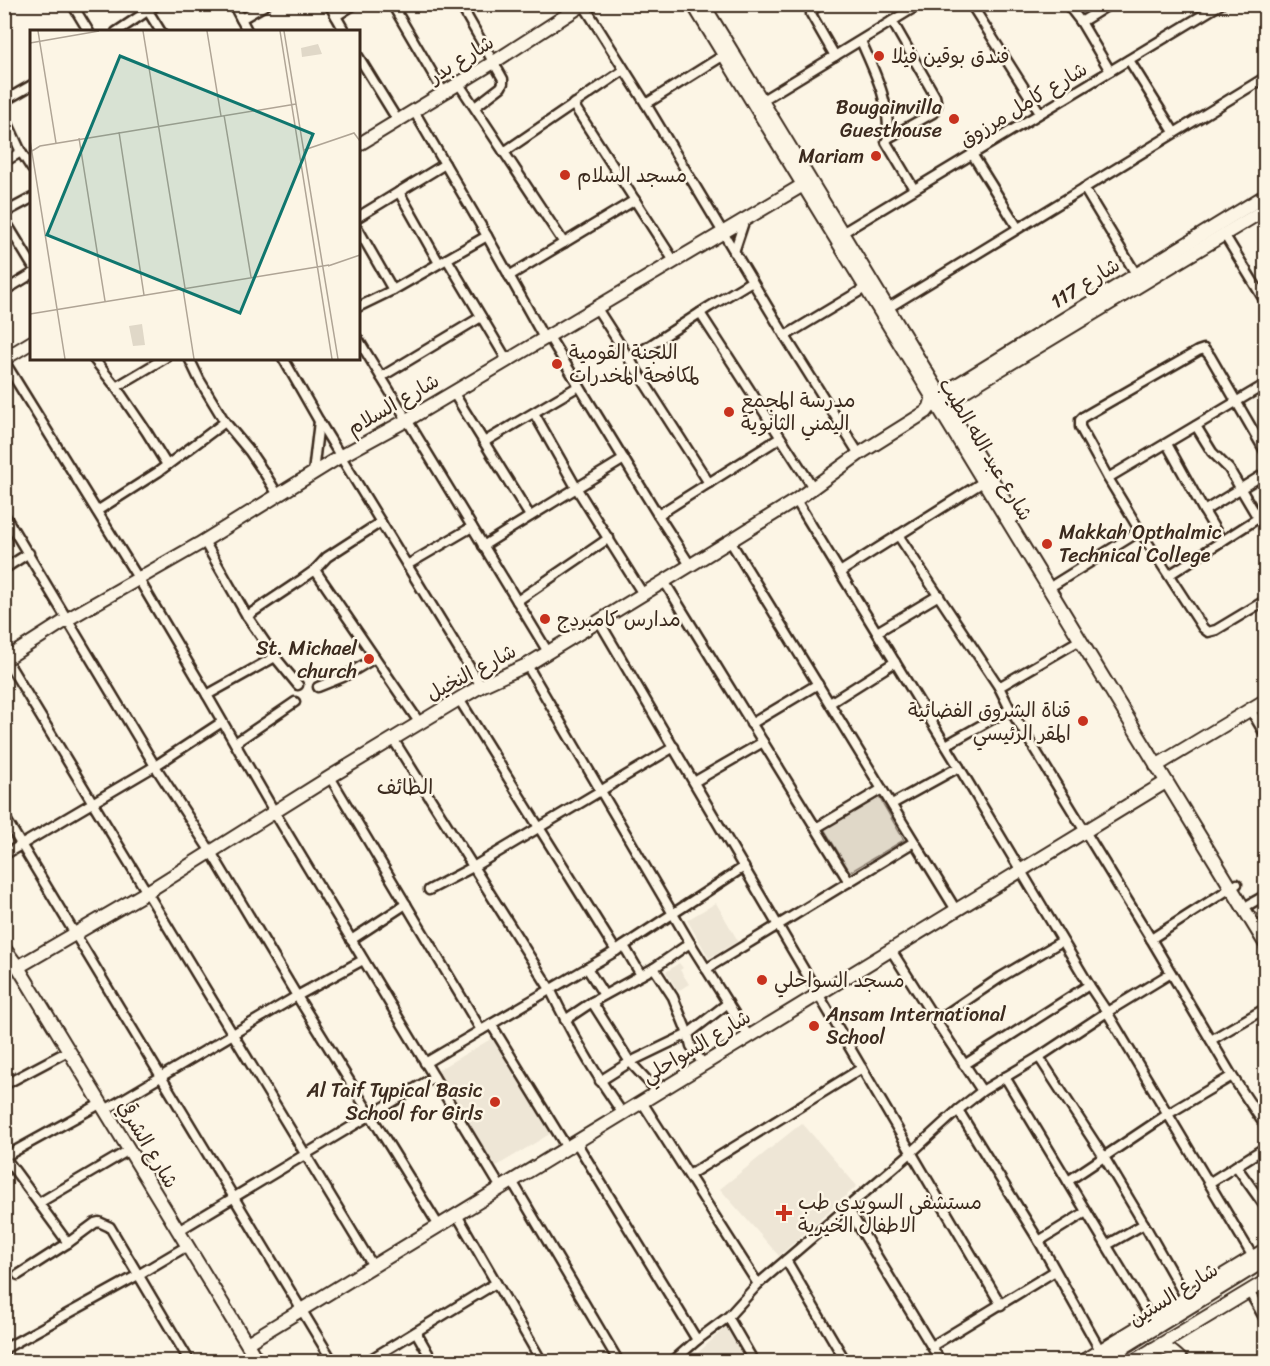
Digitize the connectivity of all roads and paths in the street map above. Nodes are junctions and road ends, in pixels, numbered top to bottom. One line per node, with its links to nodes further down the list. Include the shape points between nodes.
1 (72, 4): 23 (street)
2 (158, 4): 18 (street)
3 (232, 4): 20 (street)
4 (267, 4): 20 (street)
5 (329, 4): 19 (street)
6 (355, 4): 19 (street)
7 (392, 4): 39 (street)
8 (460, 4): 33 (street)
9 (693, 4): 29 (street, شارع عبد الله الطيب)
10 (703, 4): 41 (street, شارع عبد الله الطيب)
11 (920, 4): 21 (street)
12 (971, 4): 46 (street)
13 (1067, 4): 22 (street)
14 (1110, 4): 22 (street)
15 (1221, 4): 32 (street, شارع كامل مرزوق)
16 (583, 5): 33 (street, شارع بدر); 34 (street)
17 (815, 6): 30 (street, via 811,14)
18 (148, 11): 24 (street); 25 (street)
19 (336, 16): 27 (street)
20 (241, 19): 26 (street)
21 (892, 21): 28 (street); 50 (street, via 937,105 933,113)
22 (1080, 22): 35 (street)
23 (88, 30)
24 (119, 30)
25 (160, 30)
26 (247, 30)
27 (344, 30)
28 (861, 41): 30 (street); 50 (street, via 885,101)
29 (724, 56): 43 (street); 58 (street, شارع عبد الله الطيب)
30 (835, 57): 41 (street)
31 (360, 59): 48 (street)
32 (1129, 60): 35 (street, شارع كامل مرزوق); 49 (street)
33 (494, 62): 37 (street, شارع بدر); 44 (street, via 503,84)
34 (624, 70): 42 (street); 43 (street)
35 (1110, 71): 46 (street, شارع كامل مرزوق)
36 (1266, 77): 49 (street)
37 (459, 84): 39 (street, شارع بدر); 44 (street)
38 (30, 86): 40 (street)
39 (444, 93): 45 (street, شارع بدر)
40 (4, 101)
41 (762, 101): 58 (street, شارع عبد الله الطيب)
42 (573, 104): 53 (street); 64 (street)
43 (646, 104): 73 (street)
44 (475, 107): 53 (street)
45 (414, 111): 48 (street, شارع بدر); 56 (street)
46 (1040, 113): 54 (street, شارع كامل مرزوق)
47 (4, 115): 52 (street)
48 (398, 121): 51 (street, شارع بدر)
49 (1174, 132): 59 (street)
50 (888, 138): 60 (street, via 890,150)
51 (360, 144)
52 (21, 152): 55 (street); 57 (street)
53 (504, 152): 77 (street)
54 (972, 154): 60 (street, شارع كامل مرزوق); 71 (street)
55 (4, 162)
56 (445, 165): 61 (street); 76 (street)
57 (30, 166)
58 (806, 182): 70 (street, شارع السلام); 74 (street, شارع عبد الله الطيب); 86 (street, شارع عبد الله الطيب)
59 (1084, 188): 71 (street); 82 (street)
60 (914, 189): 74 (street, شارع كامل مرزوق)
61 (399, 192): 67 (street); 79 (street)
62 (1266, 195): 68 (street, شارع 117)
63 (30, 199): 66 (street)
64 (635, 200): 77 (street); 80 (street)
65 (1266, 209): 68 (street, شارع 117)
66 (4, 213)
67 (360, 216)
68 (1243, 216): 75 (street, شارع 117); 82 (street, شارع 117)
69 (4, 219): 81 (street)
70 (745, 219): 73 (street, شارع السلام); 78 (street)
71 (1018, 228): 92 (street)
72 (360, 232): 87 (street)
73 (723, 232): 78 (street); 80 (street, شارع السلام)
74 (842, 233): 92 (street, شارع عبد الله الطيب)
75 (1224, 234): 89 (street); 112 (street, شارع 117)
76 (487, 236): 79 (street); 84 (street)
77 (564, 243): 84 (street)
78 (734, 252): 85 (street)
79 (443, 261): 87 (street); 94 (street)
80 (674, 261): 91 (street, شارع السلام)
81 (30, 262)
82 (1137, 274): 112 (street, شارع 117)
83 (30, 275): 88 (street)
84 (509, 276): 95 (street)
85 (752, 281): 93 (street); 96 (street)
86 (865, 288): 96 (street); 112 (street, شارع عبد الله الطيب)
87 (393, 290): 90 (street)
88 (4, 291)
89 (1266, 303)
90 (360, 306)
91 (596, 307): 95 (street, شارع السلام); 99 (street)
92 (888, 308): 112 (street, شارع عبد الله الطيب)
93 (700, 313): 99 (street); 118 (street)
94 (481, 317): 105 (street); 106 (street)
95 (546, 336): 105 (street, شارع السلام); 108 (street)
96 (785, 336): 122 (street)
97 (360, 342): 106 (street)
98 (30, 343): 100 (street)
99 (629, 359): 130 (street)
100 (4, 360): 136 (street)
101 (95, 360): 109 (street)
102 (162, 360): 109 (street)
103 (190, 360): 116 (street)
104 (284, 360): 115 (street)
105 (507, 360): 110 (street, شارع السلام)
106 (381, 377): 114 (street)
107 (1266, 384): 111 (street)
108 (579, 386): 113 (street); 124 (street)
109 (116, 387): 125 (street)
110 (453, 392): 114 (street, شارع السلام); 119 (street)
111 (1235, 402): 117 (street); 121 (street); 128 (street, via 1204,349 1083,417 1080,427)
112 (937, 403): 122 (street, شارع النخيل); 129 (street, شارع عبد الله الطيب); 142 (street, شارع عبد الله الطيب)
113 (534, 413): 119 (street); 132 (street)
114 (407, 420): 123 (street, شارع السلام); 144 (street)
115 (319, 421): 123 (street); 126 (street)
116 (225, 422): 125 (street); 134 (street)
117 (1196, 426): 120 (street); 131 (street)
118 (780, 438): 130 (street); 133 (street)
119 (484, 442): 141 (street)
120 (1167, 444): 128 (street); 137 (street)
121 (1266, 453)
122 (859, 454): 133 (street, شارع النخيل)
123 (340, 456): 126 (street, شارع السلام); 143 (street)
124 (624, 459): 132 (street); 139 (street)
125 (166, 465): 136 (street)
126 (313, 473): 134 (street, شارع السلام)
127 (1266, 473): 131 (street)
128 (1108, 478): 145 (street)
129 (983, 482): 142 (street, شارع عبد الله الطيب); 146 (street)
130 (709, 483): 139 (street)
131 (1240, 488): 137 (street); 140 (street)
132 (577, 489): 141 (street); 147 (street)
133 (814, 489): 135 (street, شارع النخيل)
134 (278, 495): 148 (street, شارع السلام)
135 (796, 500): 149 (street, شارع النخيل); 157 (street)
136 (97, 511): 159 (street)
137 (1204, 511): 150 (street)
138 (4, 514): 152 (street)
139 (658, 515): 154 (street)
140 (1262, 515): 150 (street)
141 (530, 516): 151 (street)
142 (1012, 521): 161 (street, شارع عبد الله الطيب); 170 (street, شارع عبد الله الطيب)
143 (381, 522): 153 (street); 156 (street, via 327,557)
144 (472, 527): 151 (street); 153 (street)
145 (1140, 531): 158 (street); 161 (street)
146 (898, 535): 157 (street); 163 (street)
147 (609, 538): 162 (street); 165 (street)
148 (204, 541): 159 (street, شارع السلام); 166 (street)
149 (730, 541): 154 (street, شارع النخيل); 177 (street)
150 (1222, 541): 158 (street)
151 (483, 546): 165 (street)
152 (28, 553): 155 (street); 167 (street)
153 (407, 565): 179 (street)
154 (690, 565): 160 (street, شارع النخيل)
155 (4, 569)
156 (315, 570): 166 (street); 174 (street)
157 (840, 572): 169 (street)
158 (1169, 575): 164 (street, via 1208,632)
159 (138, 578): 167 (street, شارع السلام); 182 (street)
160 (664, 581): 162 (street, شارع النخيل); 191 (street)
161 (1055, 584): 198 (street, شارع عبد الله الطيب)
162 (644, 594): 168 (street, شارع النخيل)
163 (939, 595): 169 (street); 181 (street)
164 (1266, 600)
165 (517, 601): 171 (street)
166 (247, 616): 172 (street)
167 (68, 619): 173 (street, شارع السلام); 199 (street)
168 (599, 621): 171 (street, شارع النخيل); 197 (street)
169 (877, 632): 175 (street)
170 (1080, 640): 181 (street); 198 (street, شارع عبد الله الطيب)
171 (548, 652): 176 (street, شارع النخيل)
172 (276, 657): 178 (street); 182 (street)
173 (5, 658): 206 (street)
174 (375, 658): 180 (street); 190 (street)
175 (895, 662): 186 (street); 196 (street)
176 (528, 665): 179 (street, شارع النخيل); 205 (street)
177 (818, 684): 186 (street); 191 (street)
178 (298, 685)
179 (481, 686): 183 (street, شارع النخيل)
180 (318, 687)
181 (999, 687): 187 (street)
182 (207, 695): 189 (street)
183 (459, 699): 190 (street, شارع النخيل); 210 (street)
184 (1266, 700): 188 (street)
185 (294, 702): 195 (street)
186 (830, 703): 204 (street)
187 (1010, 709): 196 (street); 212 (street)
188 (1250, 709): 192 (street); 198 (street)
189 (222, 722): 195 (street); 199 (street)
190 (419, 722): 193 (street, شارع النخيل)
191 (751, 724): 194 (street)
192 (1266, 736)
193 (393, 739): 201 (street, شارع النخيل); 217 (street)
194 (763, 742): 203 (street); 211 (street)
195 (235, 743): 208 (street)
196 (946, 745): 200 (street)
197 (674, 747): 203 (street); 205 (street)
198 (1160, 764): 202 (street, شارع عبد الله الطيب)
199 (155, 766): 206 (street); 215 (street)
200 (959, 767): 207 (street); 219 (street)
201 (330, 777): 208 (street, شارع النخيل); 225 (street)
202 (1169, 780): 212 (street, شارع السواحلي); 221 (street, شارع عبد الله الطيب)
203 (694, 782): 218 (street)
204 (882, 789): 207 (street); 211 (street)
205 (602, 790): 210 (street); 228 (street)
206 (93, 803): 214 (street); 223 (street)
207 (891, 804): 213 (street)
208 (275, 813): 215 (street, شارع النخيل); 233 (street)
209 (4, 816): 214 (street)
210 (539, 828): 217 (street); 237 (street)
211 (816, 828): 220 (street)
212 (1085, 831): 219 (street, شارع السواحلي); 232 (street)
213 (914, 842): 220 (street); 227 (street)
214 (22, 844): 216 (street); 231 (street)
215 (211, 852): 223 (street, شارع النخيل); 250 (street)
216 (4, 855)
217 (473, 867): 222 (street); 247 (street)
218 (744, 867): 228 (street); 229 (street)
219 (1020, 871): 227 (street, شارع السواحلي); 234 (street)
220 (849, 882): 229 (street)
221 (1234, 886): 226 (street, شارع عبد الله الطيب); 232 (street); 236 (street, شارع عبد الله الطيب)
222 (429, 890)
223 (147, 892): 231 (street, شارع النخيل); 259 (street)
224 (1266, 895): 226 (street)
225 (406, 904): 233 (street); 258 (street)
226 (1250, 904): 230 (street, شارع عبد الله الطيب)
227 (956, 910): 238 (street, شارع السواحلي)
228 (673, 912): 235 (street); 237 (street)
229 (778, 925): 243 (street); 248 (street)
230 (1266, 930)
231 (75, 934): 239 (street, شارع النخيل); 270 (street)
232 (1151, 939): 244 (street)
233 (351, 940): 240 (street)
234 (1062, 941): 246 (street); 256 (street)
235 (690, 943): 242 (street); 243 (street)
236 (1266, 945)
237 (620, 949): 241 (street); 245 (street)
238 (891, 950): 248 (street, شارع السواحلي); 256 (street)
239 (9, 958): 263 (street, شارع الشرقي)
240 (363, 960): 250 (street); 266 (street)
241 (587, 968): 247 (street); 249 (street)
242 (654, 968): 245 (street); 260 (street, via 673,997)
243 (706, 969): 252 (street)
244 (1171, 973): 254 (street); 262 (street)
245 (641, 975): 249 (street)
246 (1089, 985): 254 (street); 268 (street)
247 (550, 990): 255 (street); 257 (street)
248 (819, 994): 261 (street, شارع السواحلي); 269 (street)
249 (604, 995): 251 (street)
250 (297, 996): 259 (street); 283 (street)
251 (592, 1002): 255 (street); 265 (street)
252 (728, 1003): 260 (street); 261 (street)
253 (1266, 1008): 262 (street)
254 (1107, 1012): 264 (street); 282 (street)
255 (565, 1020): 274 (street)
256 (936, 1022): 268 (street)
257 (490, 1024): 258 (street); 285 (street)
258 (481, 1030): 266 (street)
259 (234, 1034): 270 (street); 289 (street)
260 (688, 1034): 265 (street); 267 (street, via 691,1047)
261 (749, 1037): 267 (street, شارع السواحلي)
262 (1211, 1040): 271 (street)
263 (68, 1051): 275 (street); 279 (street, شارع الشرقي)
264 (1039, 1057): 273 (street); 291 (street)
265 (630, 1062): 274 (street); 277 (street)
266 (425, 1063): 272 (street)
267 (704, 1064): 277 (street, شارع السواحلي)
268 (964, 1065): 276 (street)
269 (862, 1068): 288 (street); 293 (street)
270 (161, 1076): 279 (street); 297 (street)
271 (1232, 1076): 282 (street); 284 (street)
272 (434, 1077): 283 (street); 296 (street)
273 (1005, 1077): 276 (street); 294 (street)
274 (600, 1081): 281 (street)
275 (5, 1085)
276 (982, 1091): 280 (street)
277 (658, 1092): 278 (street, شارع السواحلي)
278 (642, 1102): 281 (street, شارع السواحلي); 293 (street)
279 (103, 1107): 287 (street, شارع الشرقي); 290 (street)
280 (958, 1110): 288 (street); 306 (street)
281 (623, 1114): 285 (street, شارع السواحلي)
282 (1168, 1114): 291 (street); 295 (street)
283 (370, 1116): 289 (street); 304 (street)
284 (1266, 1127)
285 (571, 1145): 296 (street, شارع السواحلي); 331 (street)
286 (1266, 1147): 292 (street)
287 (129, 1150): 298 (street); 305 (street, شارع الشرقي)
288 (912, 1152): 299 (street); 324 (street)
289 (305, 1155): 297 (street); 314 (street)
290 (5, 1156): 298 (street)
291 (1104, 1157): 294 (street); 303 (street)
292 (1236, 1166): 295 (street); 300 (street)
293 (688, 1175): 321 (street)
294 (1068, 1181): 301 (street)
295 (1209, 1183): 311 (street)
296 (507, 1184): 302 (street, شارع السواحلي); 345 (street)
297 (234, 1197): 305 (street); 325 (street)
298 (39, 1203): 307 (street)
299 (847, 1207): 312 (street); 333 (street)
300 (1266, 1208)
301 (1086, 1212): 306 (street); 308 (street)
302 (457, 1215): 304 (street, شارع السواحلي); 320 (street)
303 (1144, 1224): 308 (street); 323 (street)
304 (439, 1226): 314 (street, شارع السواحلي)
305 (178, 1231): 309 (street, شارع الشرقي)
306 (1039, 1241): 315 (street)
307 (68, 1243): 316 (street); 317 (street, via 95,1223 104,1224 110,1227)
308 (1107, 1245): 327 (street)
309 (187, 1246): 317 (street); 332 (street, شارع الشرقي)
310 (1266, 1249): 311 (street)
311 (1252, 1257): 319 (street)
312 (786, 1260): 321 (street); 348 (street)
313 (1266, 1260): 319 (street, شارع الستين)
314 (374, 1266): 325 (street, شارع السواحلي)
315 (1055, 1271): 324 (street); 337 (street)
316 (18, 1275)
317 (138, 1275): 334 (street); 340 (street)
318 (1266, 1281): 322 (street, شارع الستين)
319 (1221, 1282): 323 (street); 337 (street, شارع الستين)
320 (496, 1283): 330 (street); 344 (street)
321 (758, 1284): 326 (street)
322 (1249, 1291): 328 (street); 329 (street, شارع الستين)
323 (1186, 1298): 327 (street)
324 (1001, 1305): 333 (street)
325 (302, 1309): 332 (street, شارع السواحلي); 341 (street)
326 (728, 1317): 331 (street); 347 (street)
327 (1151, 1319): 337 (street)
328 (1266, 1321)
329 (1184, 1330): 335 (street, شارع الستين); 352 (street, via 1178,1341)
330 (416, 1332): 342 (street); 343 (street)
331 (697, 1340): 346 (street)
332 (247, 1343): 338 (street, شارع الشرقي)
333 (932, 1346): 349 (street)
334 (4, 1349)
335 (1152, 1349): 351 (street, شارع الستين); 352 (street, via 1170,1350)
336 (4, 1356): 339 (street)
337 (1100, 1356): 350 (street)
338 (256, 1361)
339 (8, 1362)
340 (190, 1362)
341 (333, 1362)
342 (366, 1362)
343 (433, 1362)
344 (542, 1362)
345 (619, 1362)
346 (672, 1362)
347 (754, 1362)
348 (846, 1362)
349 (940, 1362)
350 (1081, 1362)
351 (1132, 1362)
352 (1184, 1362)

